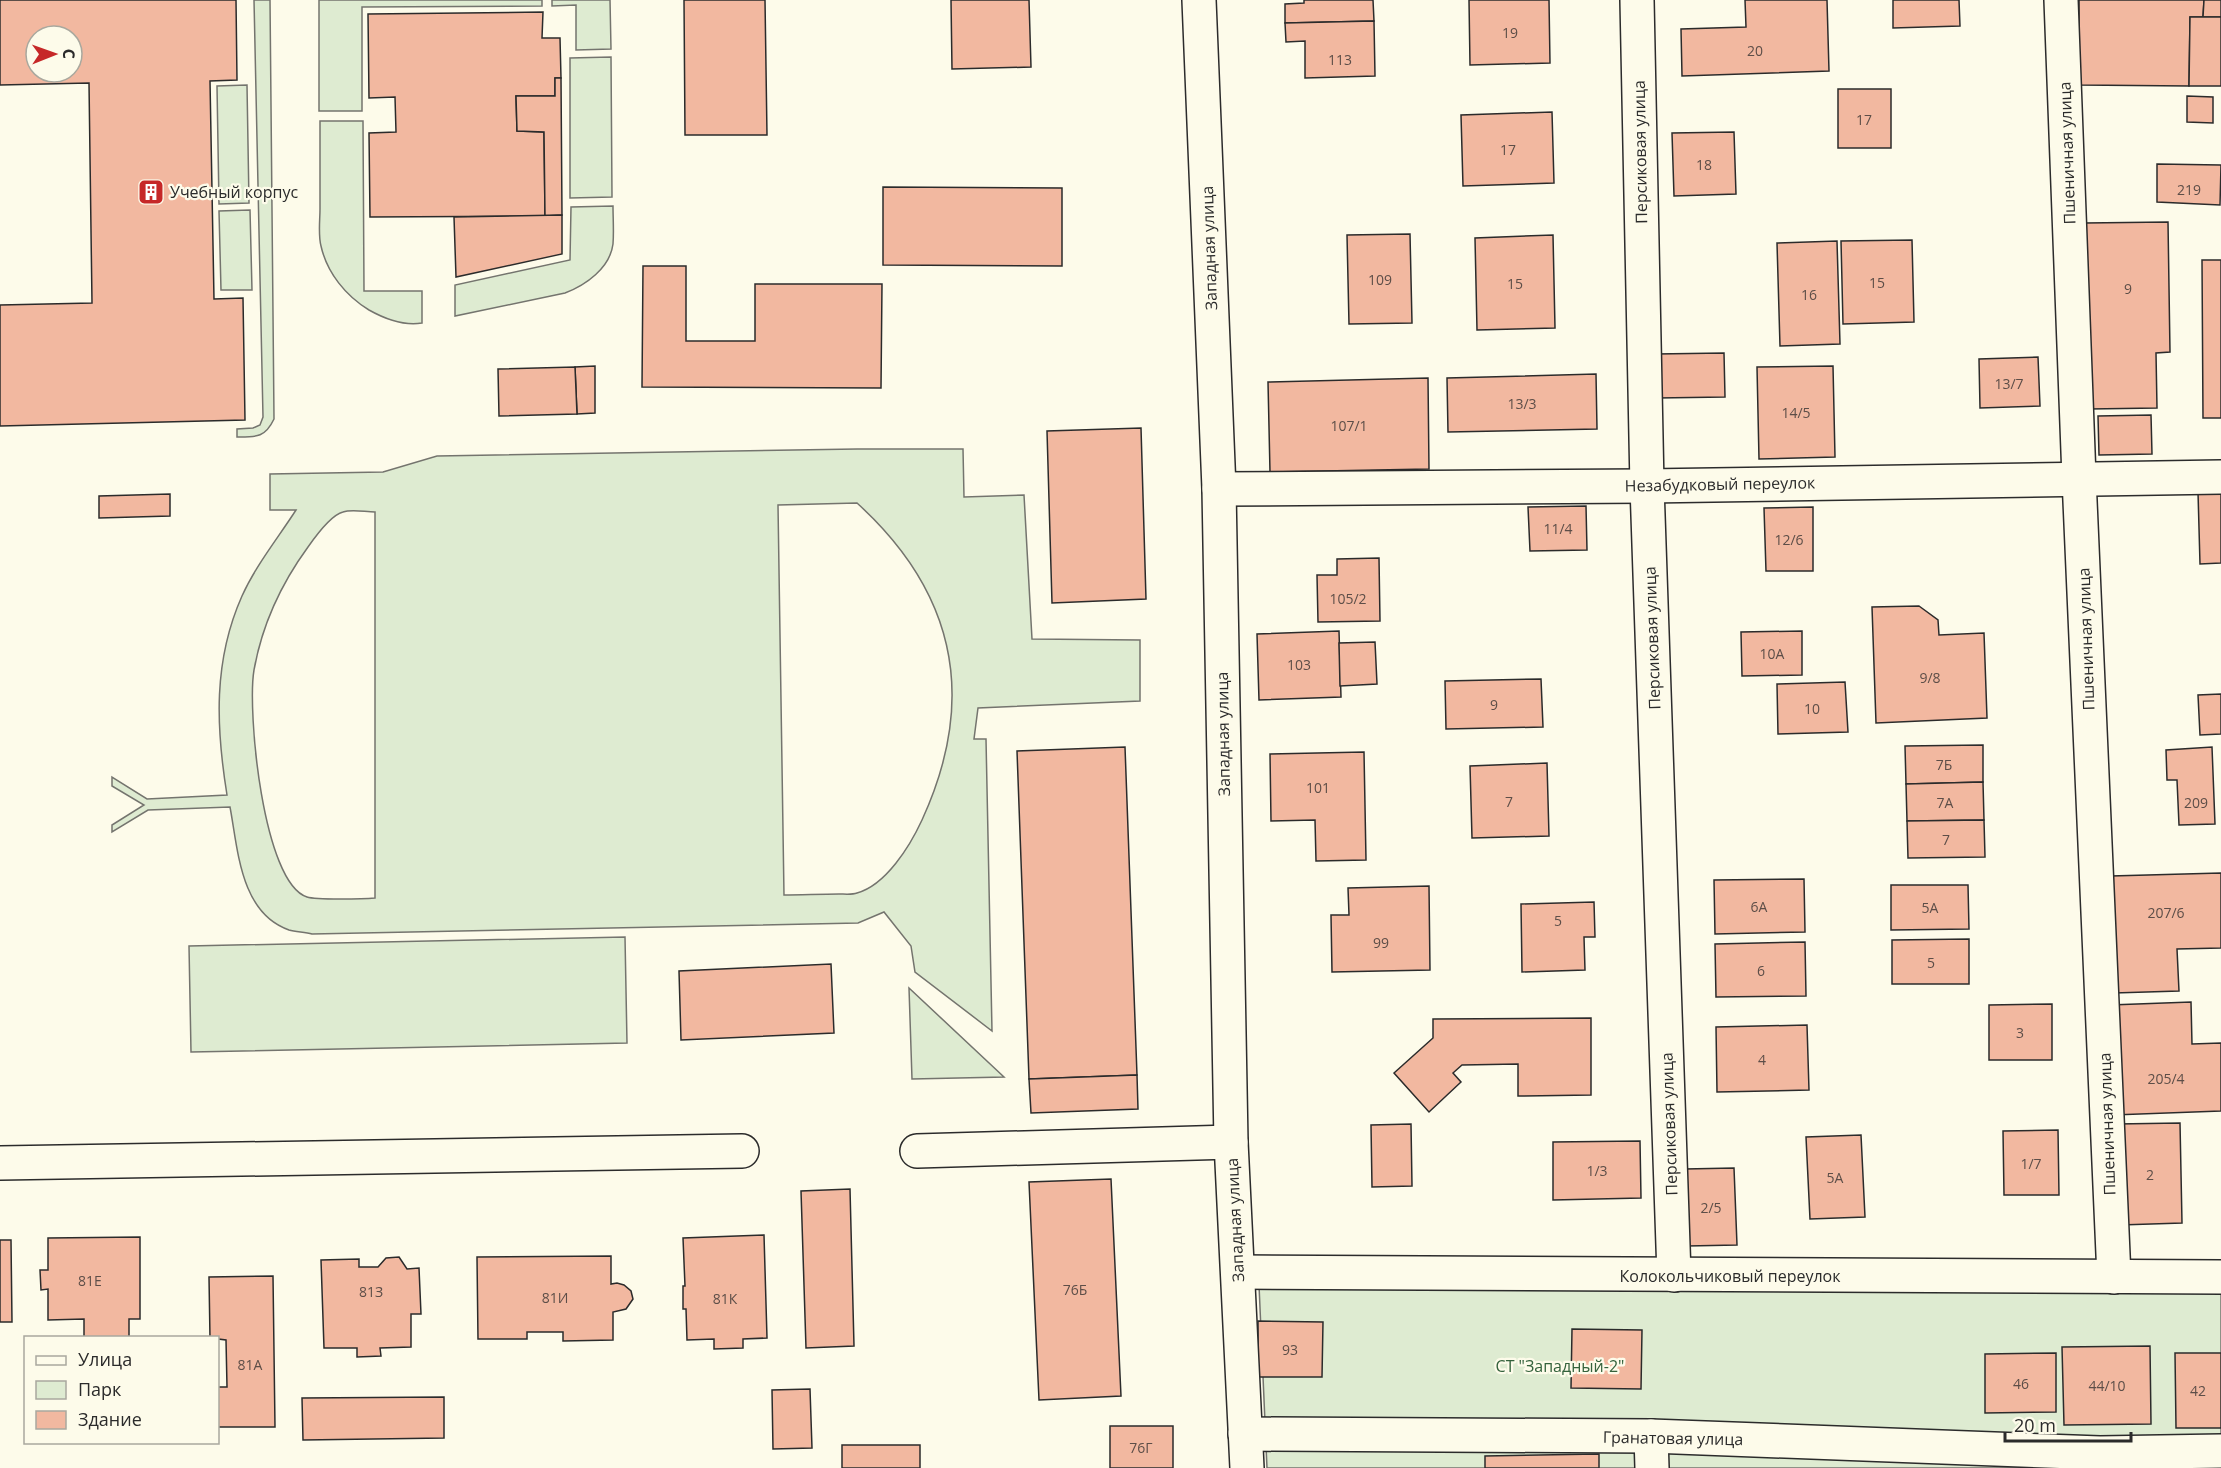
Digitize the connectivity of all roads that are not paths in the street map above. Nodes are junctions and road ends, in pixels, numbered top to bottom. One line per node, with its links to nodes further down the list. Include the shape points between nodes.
1 (1199, 0): 7 (street, Западная улица)
2 (1637, 0): 6 (street, Персиковая улица)
3 (2061, 0): 5 (street, Пшеничная улица)
4 (2221, 477): 5 (street, Незабудковый переулок)
5 (2079, 478): 6 (street, Незабудковый переулок); 14 (street, Пшеничная улица)
6 (1647, 486): 7 (street, Незабудковый переулок); 13 (street, Персиковая улица)
7 (1219, 489): 8 (street, Западная улица)
8 (1231, 1142): 10 (street); 12 (street, Западная улица)
9 (742, 1150): 11 (street)
10 (917, 1151)
11 (0, 1163)
12 (1238, 1272): 13 (street, Колокольчиковый переулок); 16 (street, Западная улица)
13 (1674, 1275): 14 (street, Колокольчиковый переулок)
14 (2114, 1277): 15 (street, Колокольчиковый переулок)
15 (2221, 1278)
16 (1245, 1434): 17 (street, Гранатовая улица); 20 (street, Западная улица)
17 (1651, 1436): 19 (street, Гранатовая улица); 21 (street)
18 (2221, 1452): 19 (street, Гранатовая улица)
19 (2100, 1460)
20 (1247, 1468)
21 (1652, 1468)

